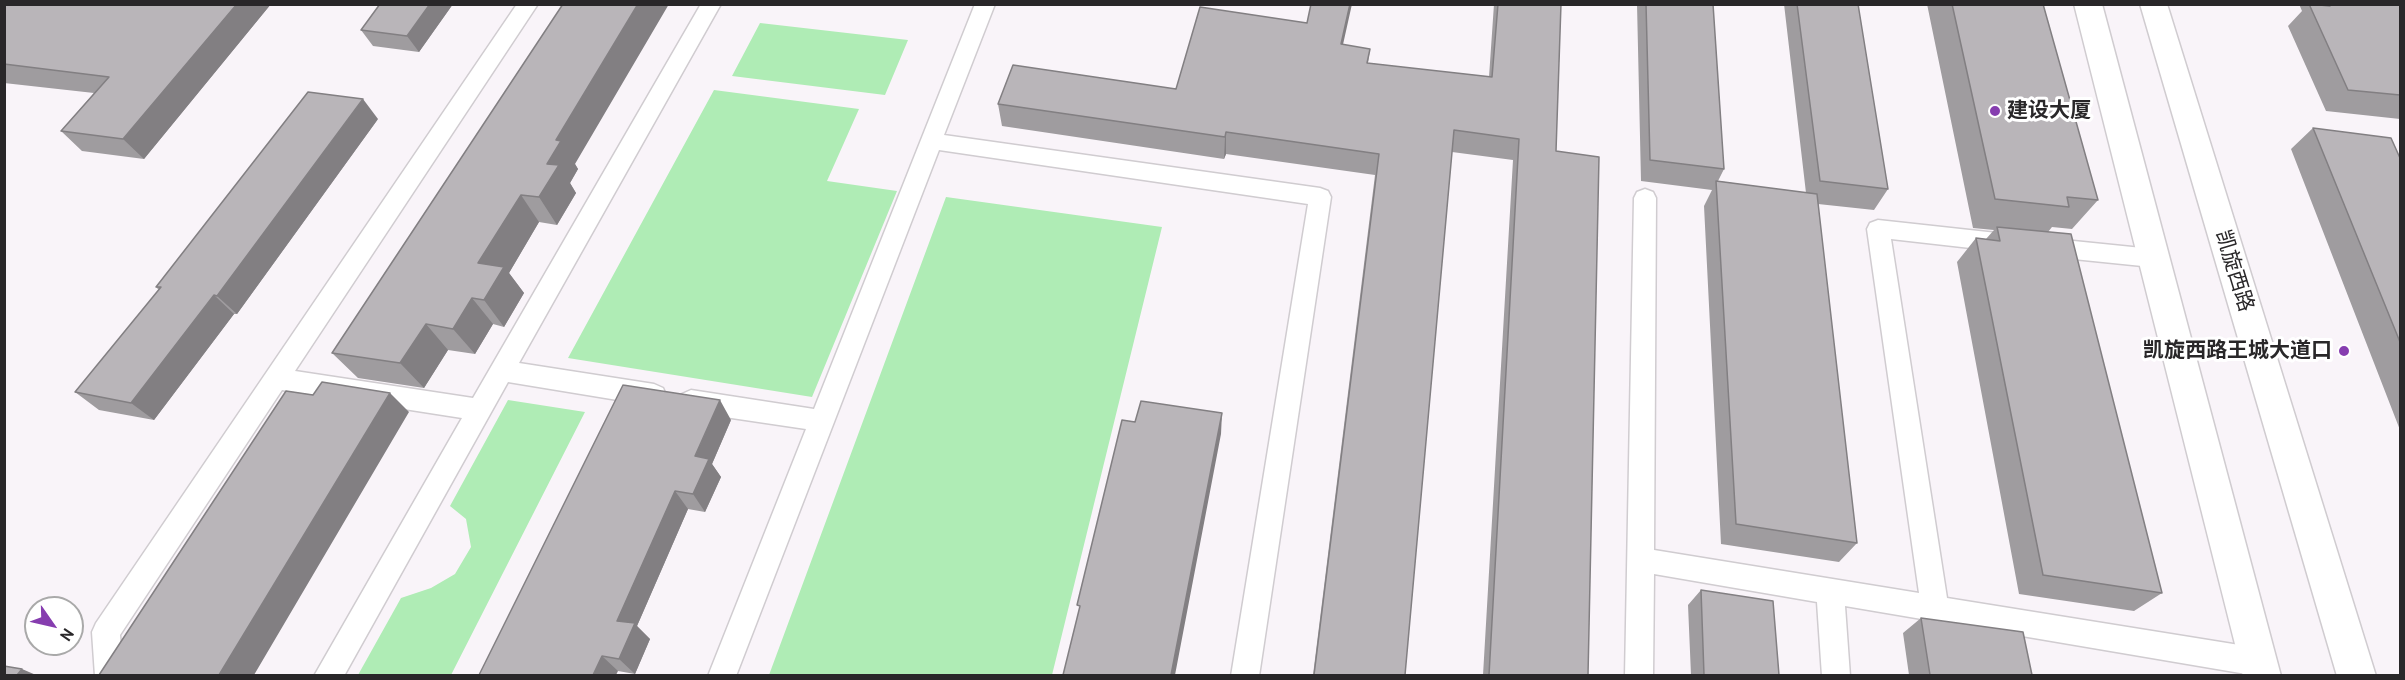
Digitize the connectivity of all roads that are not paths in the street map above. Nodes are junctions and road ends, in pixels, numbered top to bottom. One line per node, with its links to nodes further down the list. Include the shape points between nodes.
1 (528, 4): 10 (lane)
2 (711, 4): 9 (lane)
3 (985, 4): 6 (lane)
4 (2088, 4): 8 (main road)
5 (2153, 4): 23 (main road, 凯旋西路)
6 (931, 141): 12 (lane); 20 (lane, via 1320,196)
7 (1645, 198): 13 (lane)
8 (2152, 258): 15 (lane, via 1878,229); 16 (main road)
9 (502, 370): 11 (lane); 12 (lane)
10 (276, 379): 11 (lane); 17 (lane, via 106,632)
11 (479, 410): 18 (lane)
12 (822, 422): 19 (lane)
13 (1641, 560): 14 (lane); 21 (lane)
14 (1830, 591): 15 (lane); 22 (lane)
15 (1935, 608): 16 (lane)
16 (2260, 668)
17 (109, 675)
18 (327, 675)
19 (722, 675)
20 (1245, 675)
21 (1640, 675)
22 (1836, 675)
23 (2357, 675)

